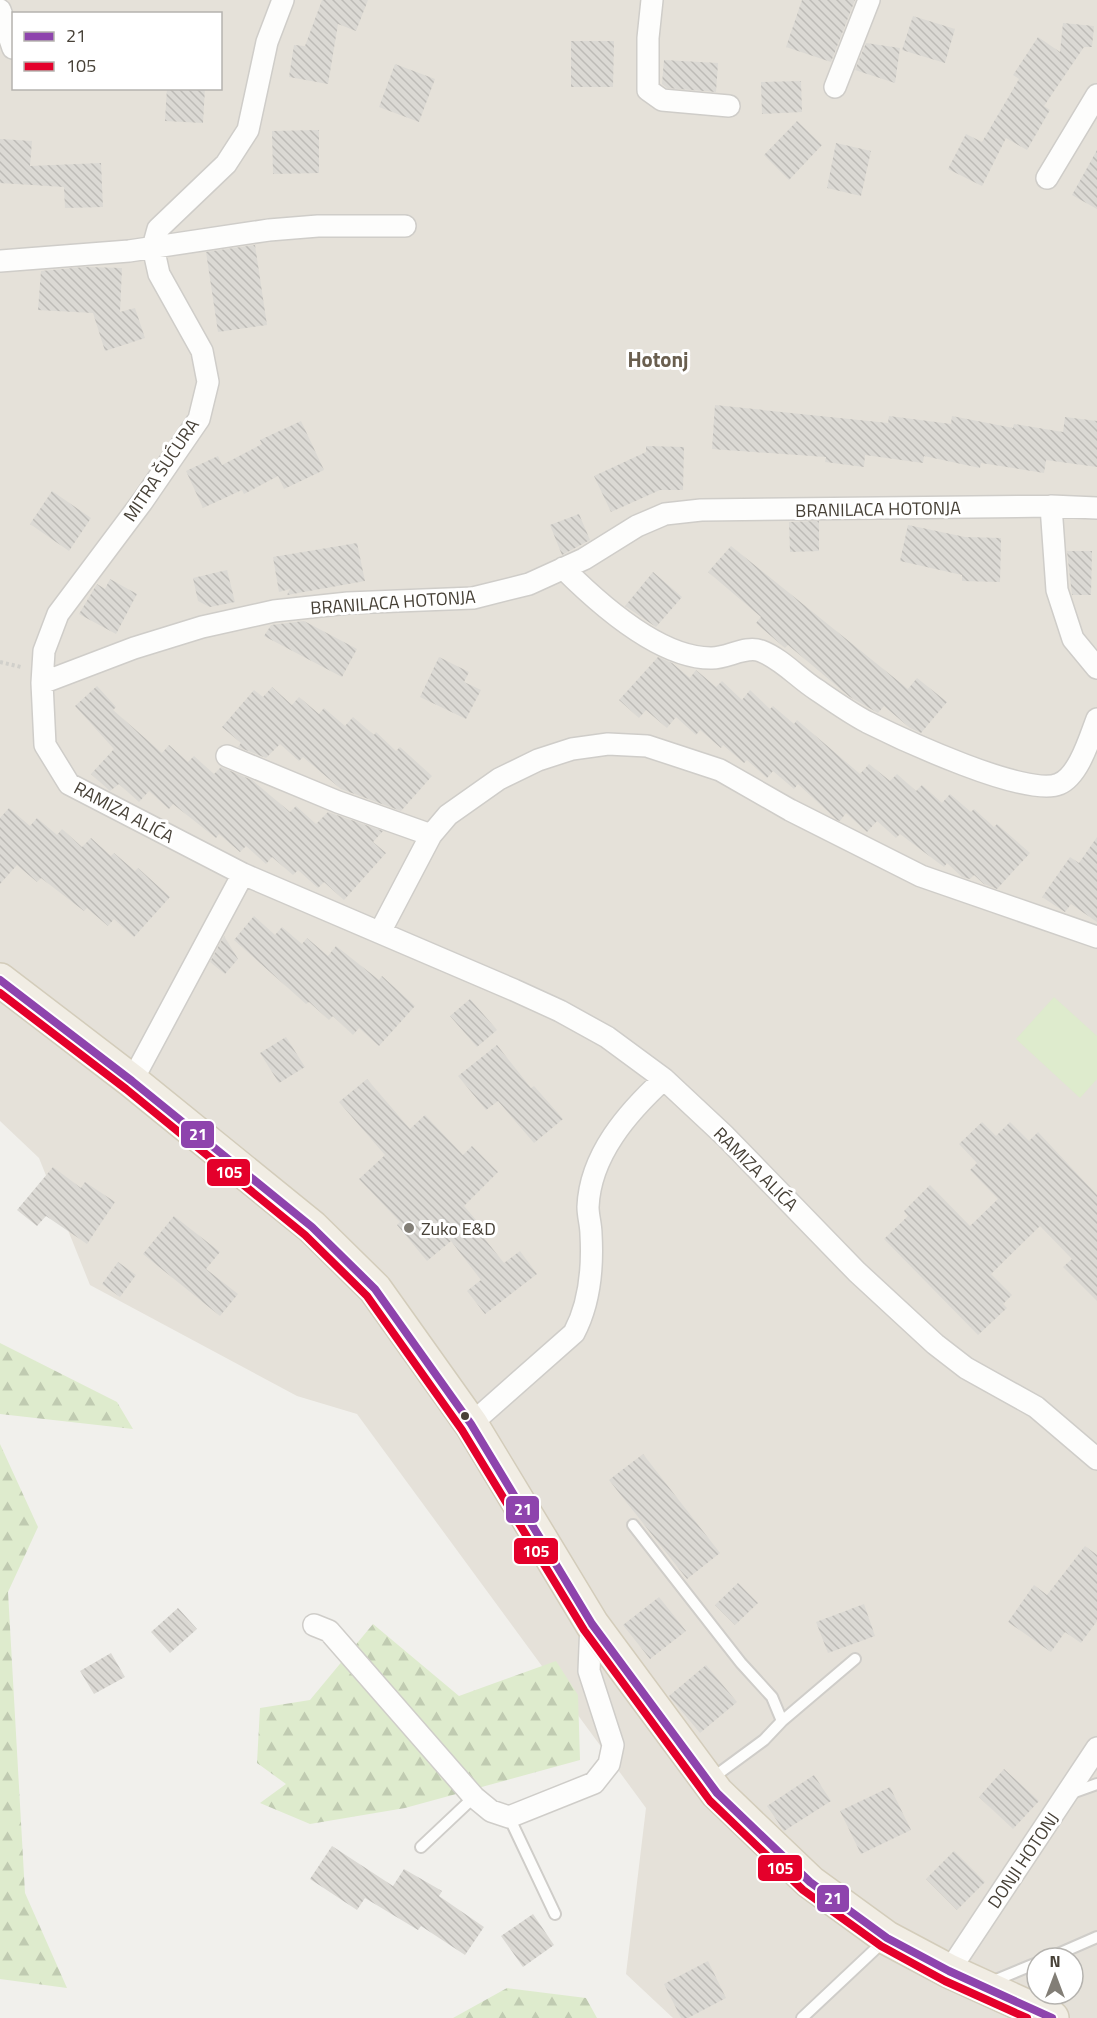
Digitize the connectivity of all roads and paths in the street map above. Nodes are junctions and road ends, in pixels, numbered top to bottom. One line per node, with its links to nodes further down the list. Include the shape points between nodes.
1 (283, 0): 11 (street, via 267,42 248,130 226,164 158,229)
2 (652, 0): 8 (street, via 648,90 662,100)
3 (869, 0): 6 (street)
4 (0, 10): 5 (street)
5 (12, 45)
6 (835, 87)
7 (1097, 95): 9 (street)
8 (729, 106)
9 (1047, 178)
10 (405, 226): 11 (street, via 269,230)
11 (153, 248): 12 (street); 17 (street, MITRA ŠUĆURA, via 159,274 202,351 208,382 199,419 58,614 44,651)
12 (0, 261)
13 (1051, 506): 14 (street, BRANILACA HOTONJA); 15 (street, BRANILACA HOTONJA, via 701,510 665,514); 16 (street, via 1058,590 1073,639)
14 (1097, 508)
15 (563, 568): 17 (street, BRANILACA HOTONJA, via 529,584 473,598 348,603 274,611 134,648); 18 (street, via 602,606 648,636 688,655 713,658 760,650 866,721 960,762 1023,784 1043,788 1061,784 1078,766)
16 (1097, 668)
17 (42, 683): 21 (street, RAMIZA ALIĆA, via 45,745 69,784)
18 (1097, 718)
19 (227, 756): 20 (street)
20 (431, 835): 22 (street); 23 (street, via 448,815 472,797 538,760 572,749 608,744 647,746 720,770 921,876)
21 (243, 874): 22 (street, RAMIZA ALIĆA); 26 (street)
22 (380, 932): 25 (street, RAMIZA ALIĆA, via 560,1011 607,1036)
23 (1097, 937)
24 (0, 980): 26 (main road)
25 (664, 1078): 27 (street, via 625,1118 603,1152 590,1187 591,1274 583,1317 574,1333); 28 (street, RAMIZA ALIĆA, via 857,1272 935,1344 966,1368 1036,1407)
26 (132, 1081): 27 (main road, via 312,1227 375,1289)
27 (471, 1424): 30 (main road)
28 (1097, 1459)
29 (633, 1525): 33 (lane, via 772,1697)
30 (591, 1623): 35 (main road); 39 (street, via 589,1671 613,1745 609,1764 594,1783)
31 (314, 1625): 38 (street, via 329,1632)
32 (855, 1659): 33 (lane)
33 (782, 1721): 35 (lane, via 764,1740)
34 (1097, 1748): 37 (street, DONJI HOTONJ)
35 (708, 1781): 43 (main road, via 810,1882)
36 (1097, 1784): 37 (lane)
37 (1066, 1795): 46 (street, DONJI HOTONJ)
38 (474, 1797): 39 (street, via 491,1811); 40 (lane)
39 (509, 1817): 41 (lane)
40 (421, 1847)
41 (555, 1914)
42 (1097, 1937): 44 (lane)
43 (887, 1938): 46 (main road); 48 (lane)
44 (1076, 1946)
45 (1025, 1968): 47 (lane)
46 (949, 1971): 47 (main road)
47 (982, 1986): 49 (main road)
48 (802, 2018)
49 (1052, 2018)

